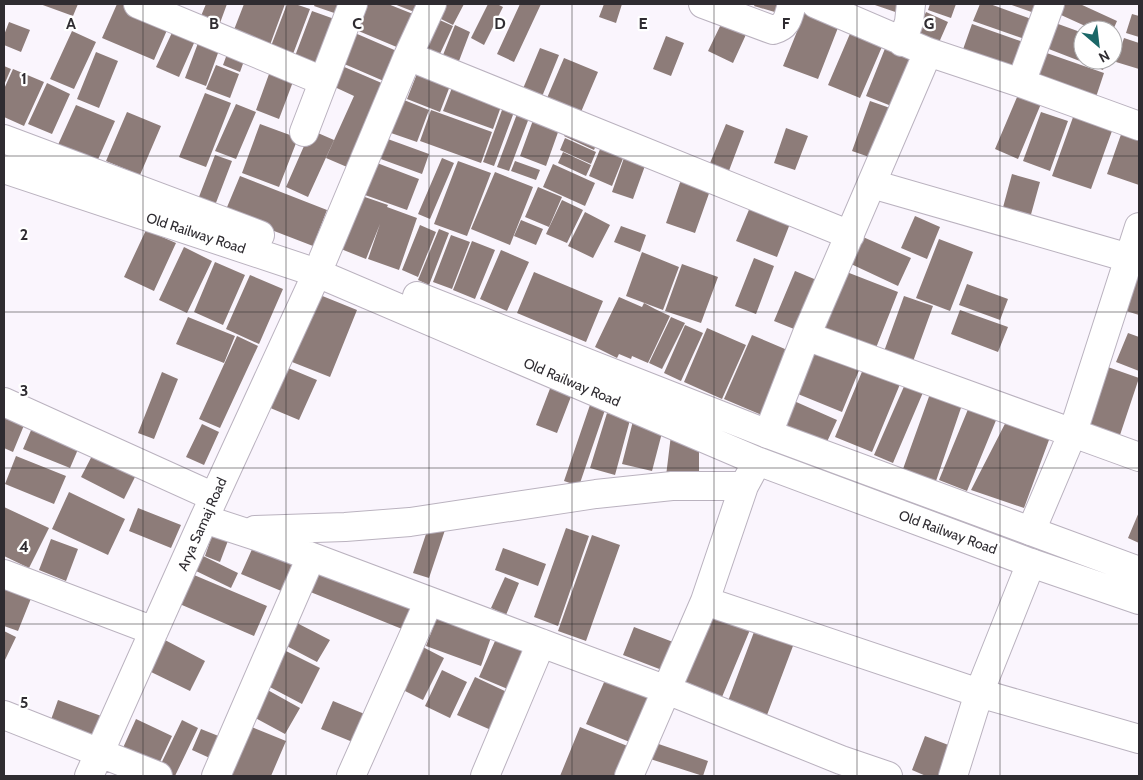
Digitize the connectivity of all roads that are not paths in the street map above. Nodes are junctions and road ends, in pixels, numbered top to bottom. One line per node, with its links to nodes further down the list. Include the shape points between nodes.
1 (138, 4): 12 (street)
2 (353, 4): 12 (street)
3 (432, 4): 11 (street, Arya Samaj Road)
4 (704, 4): 5 (street, via 773,30 784,26)
5 (792, 4)
6 (816, 4): 9 (street)
7 (911, 4): 9 (street)
8 (1050, 4): 13 (street)
9 (902, 42): 10 (street)
10 (928, 52): 13 (street); 18 (street)
11 (408, 56): 20 (street); 22 (street, Arya Samaj Road)
12 (323, 80): 15 (street)
13 (1021, 83): 14 (street)
14 (1139, 126)
15 (304, 132)
16 (4, 139): 22 (street, Old Railway Road)
17 (4, 169): 22 (street, Old Railway Road)
18 (872, 184): 20 (street); 21 (street)
19 (1139, 227): 21 (street)
20 (850, 235): 23 (street)
21 (1129, 258): 25 (street)
22 (320, 266): 26 (street, Old Railway Road); 28 (street, Old Railway Road); 30 (street, Arya Samaj Road)
23 (806, 336): 25 (street); 26 (street)
24 (4, 402): 30 (street)
25 (1073, 432): 27 (street); 32 (street)
26 (768, 434): 32 (street, Old Railway Road)
27 (1139, 457)
28 (757, 461): 29 (street); 34 (street, Old Railway Road)
29 (744, 486): 31 (street, via 672,486 410,522); 39 (street)
30 (209, 508): 31 (street); 40 (street, Arya Samaj Road)
31 (241, 531): 33 (street)
32 (1031, 531): 35 (street, Old Railway Road)
33 (311, 557): 38 (street); 49 (street)
34 (1031, 563): 37 (street, Old Railway Road); 43 (street)
35 (1139, 570)
36 (4, 574): 40 (street)
37 (1139, 600)
38 (429, 601): 41 (street); 50 (street)
39 (705, 601): 42 (street); 43 (street)
40 (154, 631): 46 (street, Arya Samaj Road)
41 (541, 643): 42 (street); 51 (street)
42 (667, 690): 47 (street); 52 (street)
43 (978, 693): 45 (street); 54 (street)
44 (4, 715): 46 (street)
45 (1139, 739)
46 (94, 764): 48 (street)
47 (837, 768): 53 (street)
48 (158, 776)
49 (216, 776)
50 (351, 776)
51 (485, 776)
52 (629, 776)
53 (888, 776)
54 (953, 776)

